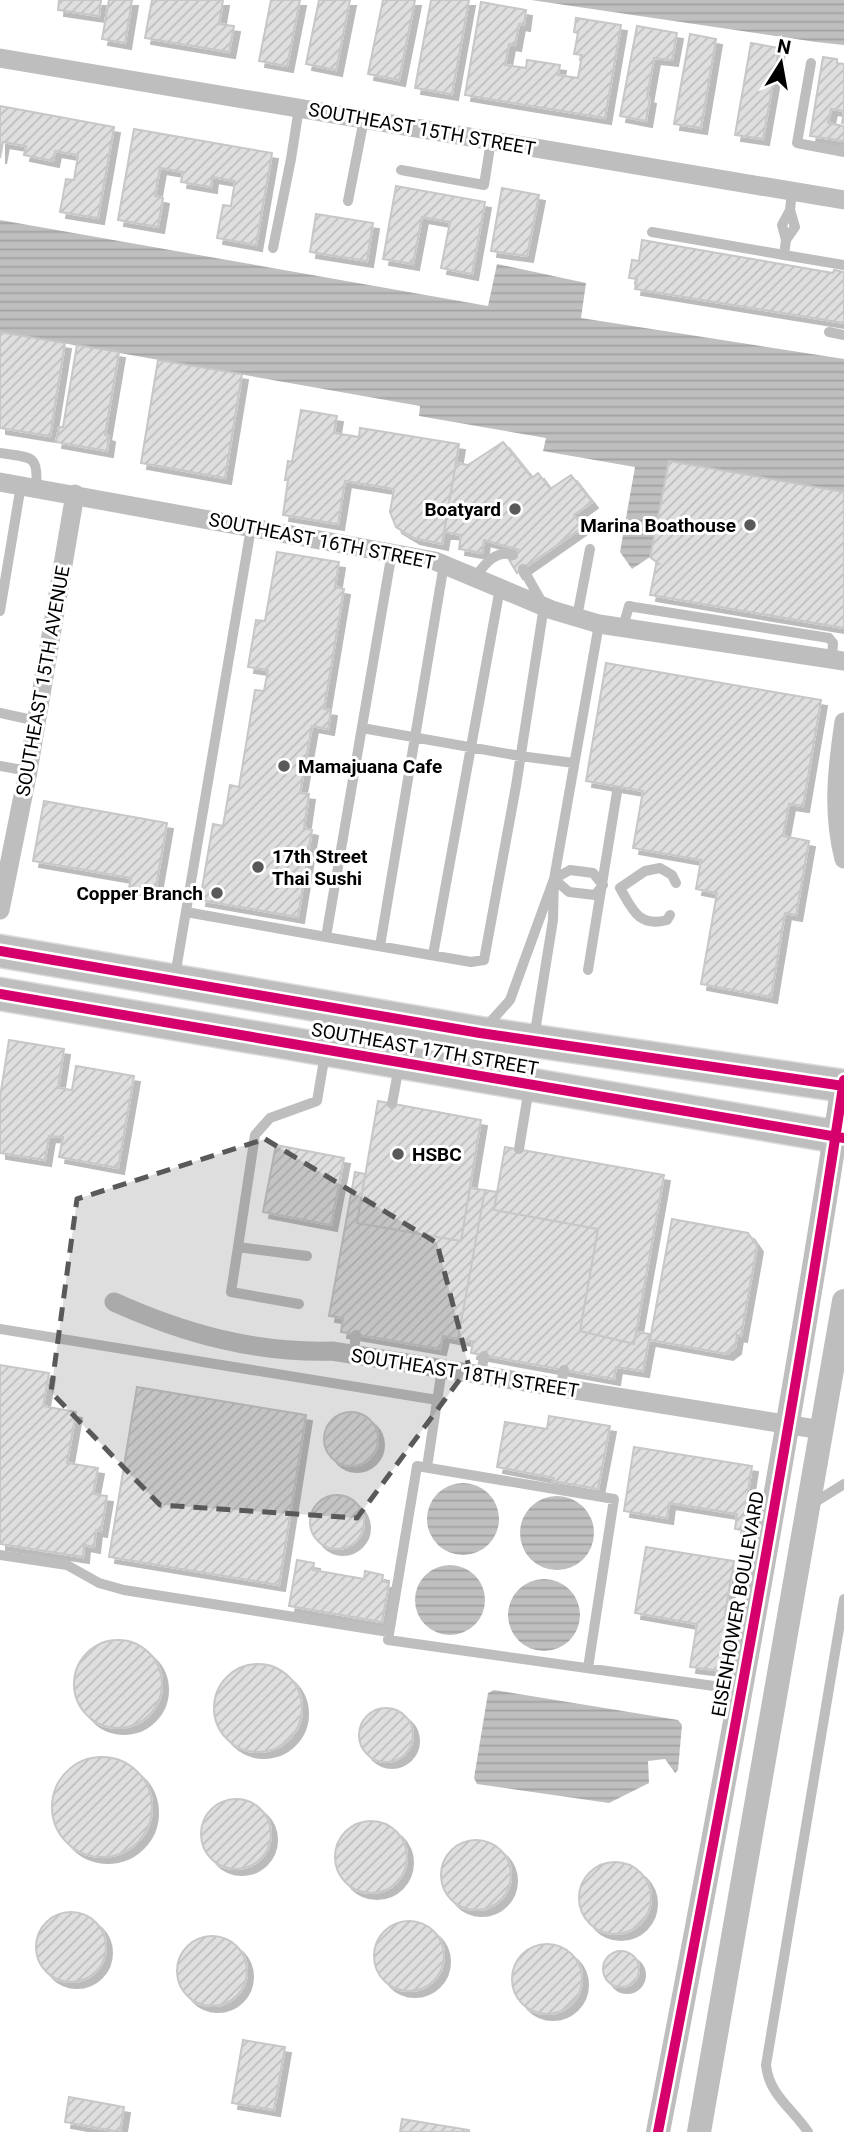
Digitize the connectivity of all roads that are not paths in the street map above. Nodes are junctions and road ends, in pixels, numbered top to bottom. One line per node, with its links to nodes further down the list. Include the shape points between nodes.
1 (0, 58): 3 (street, SOUTHEAST 15TH STREET)
2 (811, 64): 6 (lane, via 797,143)
3 (299, 108): 4 (street, SOUTHEAST 15TH STREET); 12 (lane)
4 (364, 119): 5 (street, SOUTHEAST 15TH STREET); 9 (lane)
5 (491, 141): 7 (lane, via 484,185); 10 (street, SOUTHEAST 15TH STREET)
6 (844, 152)
7 (401, 170)
8 (844, 200): 10 (street, SOUTHEAST 15TH STREET)
9 (348, 201)
10 (791, 201): 13 (lane, via 795,227 786,240)
11 (652, 232): 13 (lane)
12 (273, 248)
13 (784, 255): 14 (lane)
14 (844, 265)
15 (829, 332): 16 (lane)
16 (844, 335)
17 (0, 453): 19 (lane, via 36,463 38,469)
18 (0, 482): 19 (street, SOUTHEAST 16TH STREET)
19 (28, 486): 20 (street, SOUTHEAST 16TH STREET); 30 (lane)
20 (75, 494): 21 (street, SOUTHEAST 16TH STREET); 35 (street, SOUTHEAST 15TH AVENUE)
21 (251, 528): 23 (street, SOUTHEAST 16TH STREET); 51 (lane)
22 (590, 549): 31 (lane)
23 (392, 551): 25 (street, SOUTHEAST 16TH STREET); 37 (lane)
24 (513, 555): 27 (lane, via 497,555)
25 (444, 564): 27 (street, SOUTHEAST 16TH STREET); 38 (lane)
26 (523, 569): 29 (lane)
27 (475, 577): 28 (street, SOUTHEAST 16TH STREET)
28 (500, 587): 29 (street, SOUTHEAST 16TH STREET); 39 (lane)
29 (544, 606): 31 (street, SOUTHEAST 16TH STREET); 40 (lane)
30 (0, 611)
31 (577, 617): 32 (street, SOUTHEAST 16TH STREET)
32 (599, 624): 33 (street, SOUTHEAST 16TH STREET); 41 (lane)
33 (838, 660)
34 (0, 713): 35 (lane)
35 (37, 720): 43 (street, SOUTHEAST 15TH AVENUE)
36 (844, 722): 45 (street, via 835,800)
37 (362, 728): 38 (lane); 53 (lane)
38 (415, 738): 39 (lane); 54 (lane)
39 (472, 748): 40 (lane); 56 (lane)
40 (520, 756): 41 (lane); 56 (lane, via 484,960)
41 (574, 763): 46 (lane)
42 (0, 766): 43 (lane)
43 (28, 771): 50 (street, SOUTHEAST 15TH AVENUE)
44 (617, 792): 48 (lane)
45 (844, 859)
46 (554, 878): 48 (lane, via 570,870 593,873); 48 (lane, via 569,892 595,895); 60 (lane, via 510,1000); 61 (lane, via 553,920)
47 (676, 883): 49 (lane, via 660,868 645,871)
48 (603, 885): 49 (lane); 57 (lane)
49 (620, 888): 52 (lane, via 637,916 654,923)
50 (0, 910)
51 (186, 912): 53 (lane); 58 (lane)
52 (670, 915)
53 (326, 937): 54 (lane)
54 (380, 946): 56 (lane)
55 (0, 951): 58 (main road, SOUTHEAST 17TH STREET)
56 (433, 956)
57 (588, 970)
58 (175, 979): 60 (main road, SOUTHEAST 17TH STREET)
59 (0, 994): 62 (main road, SOUTHEAST 17TH STREET)
60 (480, 1033): 61 (main road, SOUTHEAST 17TH STREET)
61 (534, 1041): 63 (main road, via 514,1056 495,1060); 66 (main road, SOUTHEAST 17TH STREET)
62 (326, 1050): 63 (main road, SOUTHEAST 17TH STREET); 70 (lane, via 317,1101 270,1118 255,1135)
63 (406, 1063): 65 (main road, SOUTHEAST 17TH STREET); 67 (lane)
64 (844, 1080): 66 (street, EISENHOWER BOULEVARD)
65 (530, 1084): 68 (main road, SOUTHEAST 17TH STREET); 69 (lane)
66 (844, 1086): 68 (street, EISENHOWER BOULEVARD)
67 (392, 1104)
68 (840, 1137): 80 (street, EISENHOWER BOULEVARD)
69 (519, 1149)
70 (239, 1247): 71 (lane); 74 (lane, via 231,1292)
71 (307, 1256)
72 (844, 1301): 81 (street, via 834,1397)
73 (114, 1302): 77 (street, SOUTHEAST 18TH STREET, via 155,1321 253,1347)
74 (299, 1304)
75 (0, 1329): 79 (lane)
76 (356, 1335): 77 (lane)
77 (353, 1355): 78 (street, SOUTHEAST 18TH STREET)
78 (442, 1369): 79 (lane); 80 (street, SOUTHEAST 18TH STREET, via 483,1365)
79 (437, 1400): 82 (lane)
80 (788, 1424): 81 (street, SOUTHEAST 18TH STREET); 89 (street, EISENHOWER BOULEVARD)
81 (822, 1430): 84 (street)
82 (426, 1468): 87 (lane, via 417,1466); 88 (lane, via 614,1499)
83 (844, 1484): 84 (lane)
84 (808, 1506): 90 (street)
85 (0, 1555): 87 (lane, via 67,1565 99,1583 124,1590)
86 (844, 1600): 92 (lane, via 766,2065 773,2089)
87 (389, 1632): 88 (lane, via 388,1640)
88 (588, 1668): 89 (lane, via 721,1688)
89 (740, 1696): 91 (street, EISENHOWER BOULEVARD)
90 (704, 2128)
91 (658, 2132)
92 (808, 2132)

